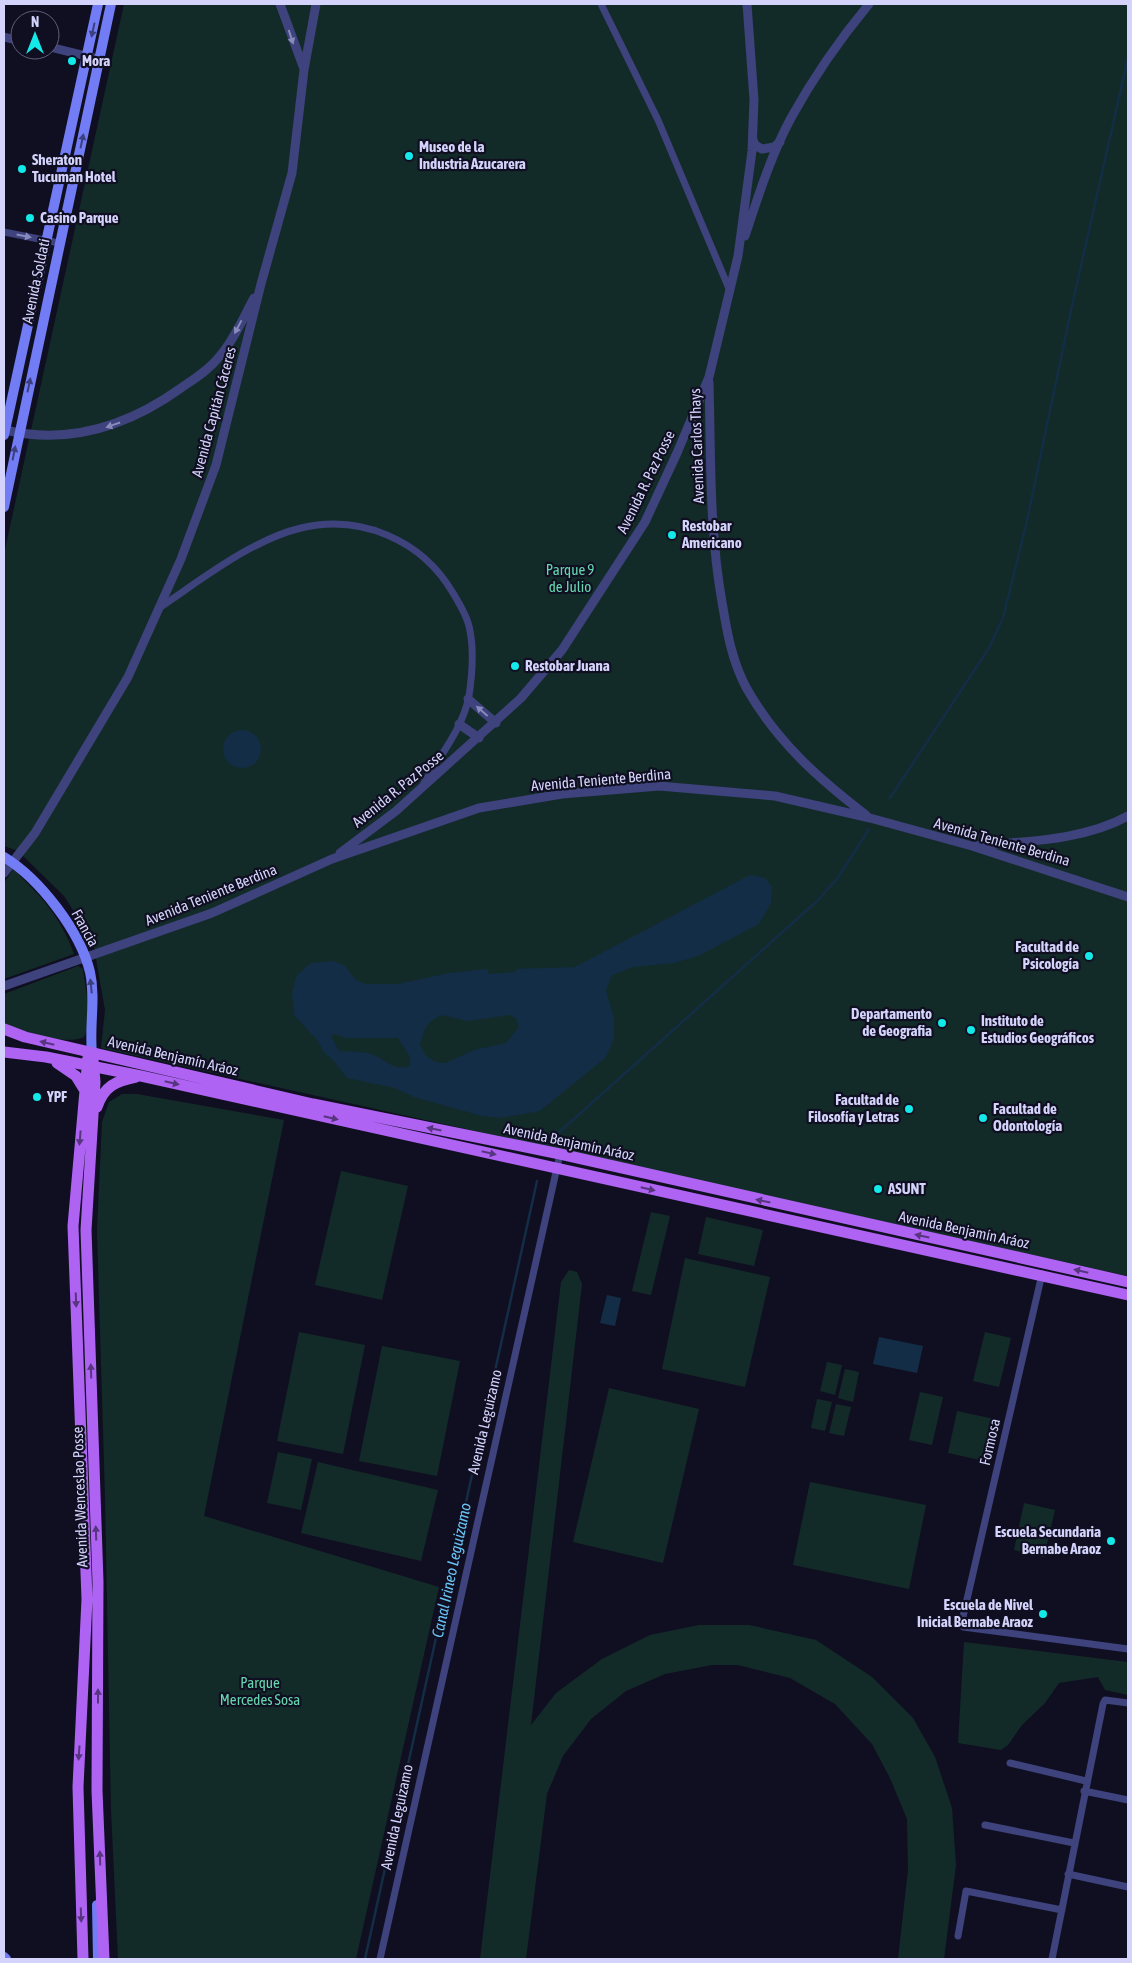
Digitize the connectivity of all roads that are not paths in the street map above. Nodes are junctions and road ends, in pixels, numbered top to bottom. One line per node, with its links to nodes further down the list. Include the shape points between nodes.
1 (98, 4): 9 (main road, Avenida Soldati, one-way to 9)
2 (111, 4): 10 (main road, Avenida Soldati)
3 (280, 4): 11 (street, one-way to 11)
4 (316, 4): 11 (street, Avenida Capitán Cáceres)
5 (601, 4): 19 (street, via 658,120)
6 (747, 4): 12 (street, Avenida R. Paz Posse, via 754,91)
7 (869, 4): 13 (street, via 818,76)
8 (60, 49): 9 (street)
9 (87, 56): 10 (street); 15 (main road, Avenida Soldati)
10 (98, 59): 16 (main road, Avenida Soldati, one-way to 10)
11 (304, 70): 18 (street, Avenida Capitán Cáceres, via 292,173)
12 (752, 139): 13 (street, via 762,149); 17 (street, Avenida R. Paz Posse)
13 (780, 142): 17 (street)
14 (4, 232): 15 (street, one-way to 15)
15 (45, 240): 16 (street); 21 (main road, Avenida Soldati)
16 (59, 243): 22 (main road, Avenida Soldati, one-way to 16)
17 (738, 256): 19 (street, Avenida R. Paz Posse)
18 (261, 284): 22 (street, one-way to 22, via 232,340 219,357 170,396 127,421 103,429 77,435); 24 (street, Avenida Capitán Cáceres, via 216,465)
19 (730, 292): 20 (street, Avenida R. Paz Posse)
20 (709, 377): 26 (street, Avenida R. Paz Posse, via 649,513 622,559 562,650); 31 (street, Avenida Carlos Thays, via 714,560 728,641 747,689 774,730 819,779)
21 (4, 431): 22 (street)
22 (18, 433): 23 (main road, Avenida Soldati, one-way to 22)
23 (4, 507)
24 (159, 608): 25 (street, via 255,547 301,528 344,523 374,529 401,541 427,559 461,606 470,631 472,659); 34 (street, Avenida Capitán Cáceres, via 128,677 35,833)
25 (468, 699): 26 (street, one-way to 25); 27 (street)
26 (496, 723): 28 (street, Avenida R. Paz Posse)
27 (459, 724): 28 (street); 29 (street)
28 (479, 738): 29 (street, Avenida R. Paz Posse)
29 (419, 792): 33 (street, Avenida R. Paz Posse)
30 (1128, 816): 32 (street, via 1116,823 1070,836)
31 (870, 818): 32 (street, Avenida Teniente Berdina); 33 (street, Avenida Teniente Berdina, via 775,796 669,787 632,788 562,794 479,808)
32 (972, 846): 36 (street, Avenida Teniente Berdina)
33 (332, 859): 37 (street, Avenida Teniente Berdina, via 212,913)
34 (7, 860): 35 (street, Avenida Capitán Cáceres); 37 (main road, Francia, via 29,877 50,900)
35 (4, 873)
36 (1128, 897)
37 (85, 958): 38 (street, Avenida Teniente Berdina); 40 (main road, Francia, one-way to 37, via 93,1006)
38 (4, 986)
39 (4, 1029): 42 (main road, Avenida Benjamín Aráoz, one-way to 39)
40 (91, 1035): 42 (main road, Avenida Wenceslao Posse)
41 (4, 1052): 43 (main road, Avenida Benjamín Aráoz)
42 (92, 1053): 44 (main road, Avenida Wenceslao Posse); 48 (main road, Avenida Benjamín Aráoz, one-way to 42, via 313,1104)
43 (46, 1057): 44 (main road, Avenida Benjamín Aráoz); 46 (main road, via 72,1072)
44 (90, 1065): 45 (main road, Avenida Benjamín Aráoz); 46 (main road); 47 (main road, Avenida Wenceslao Posse)
45 (141, 1076): 47 (main road, via 108,1086 100,1097); 49 (main road, Avenida Benjamín Aráoz, one-way to 49)
46 (84, 1089): 67 (main road, one-way to 67, via 73,1226 87,1599 78,1787)
47 (93, 1118): 63 (main road, Avenida Wenceslao Posse, one-way to 47, via 97,1791 98,1582 86,1230)
48 (560, 1154): 49 (street, Avenida Leguizamo); 50 (main road, Avenida Benjamín Aráoz, one-way to 48)
49 (556, 1168): 51 (main road, Avenida Benjamín Aráoz, one-way to 51); 70 (street, Avenida Leguizamo)
50 (1045, 1263): 51 (street, Formosa); 52 (main road, Avenida Benjamín Aráoz, one-way to 50)
51 (1042, 1276): 53 (main road, Avenida Benjamín Aráoz); 54 (street, Formosa, via 962,1620 963,1627)
52 (1128, 1282)
53 (1128, 1294)
54 (1128, 1649)
55 (1128, 1703): 57 (street, via 1105,1700 1102,1704)
56 (1010, 1763): 57 (street)
57 (1086, 1781): 58 (street)
58 (1084, 1791): 59 (street); 61 (street)
59 (1128, 1800)
60 (985, 1824): 61 (street)
61 (1074, 1843): 62 (street)
62 (1068, 1874): 64 (street); 65 (street)
63 (101, 1883): 68 (main road, via 97,1904); 69 (main road, Avenida Wenceslao Posse)
64 (1128, 1887)
65 (1062, 1910): 66 (street, via 966,1891); 71 (street)
66 (958, 1936)
67 (82, 1959)
68 (98, 1959)
69 (104, 1959)
70 (380, 1959)
71 (1052, 1959)

